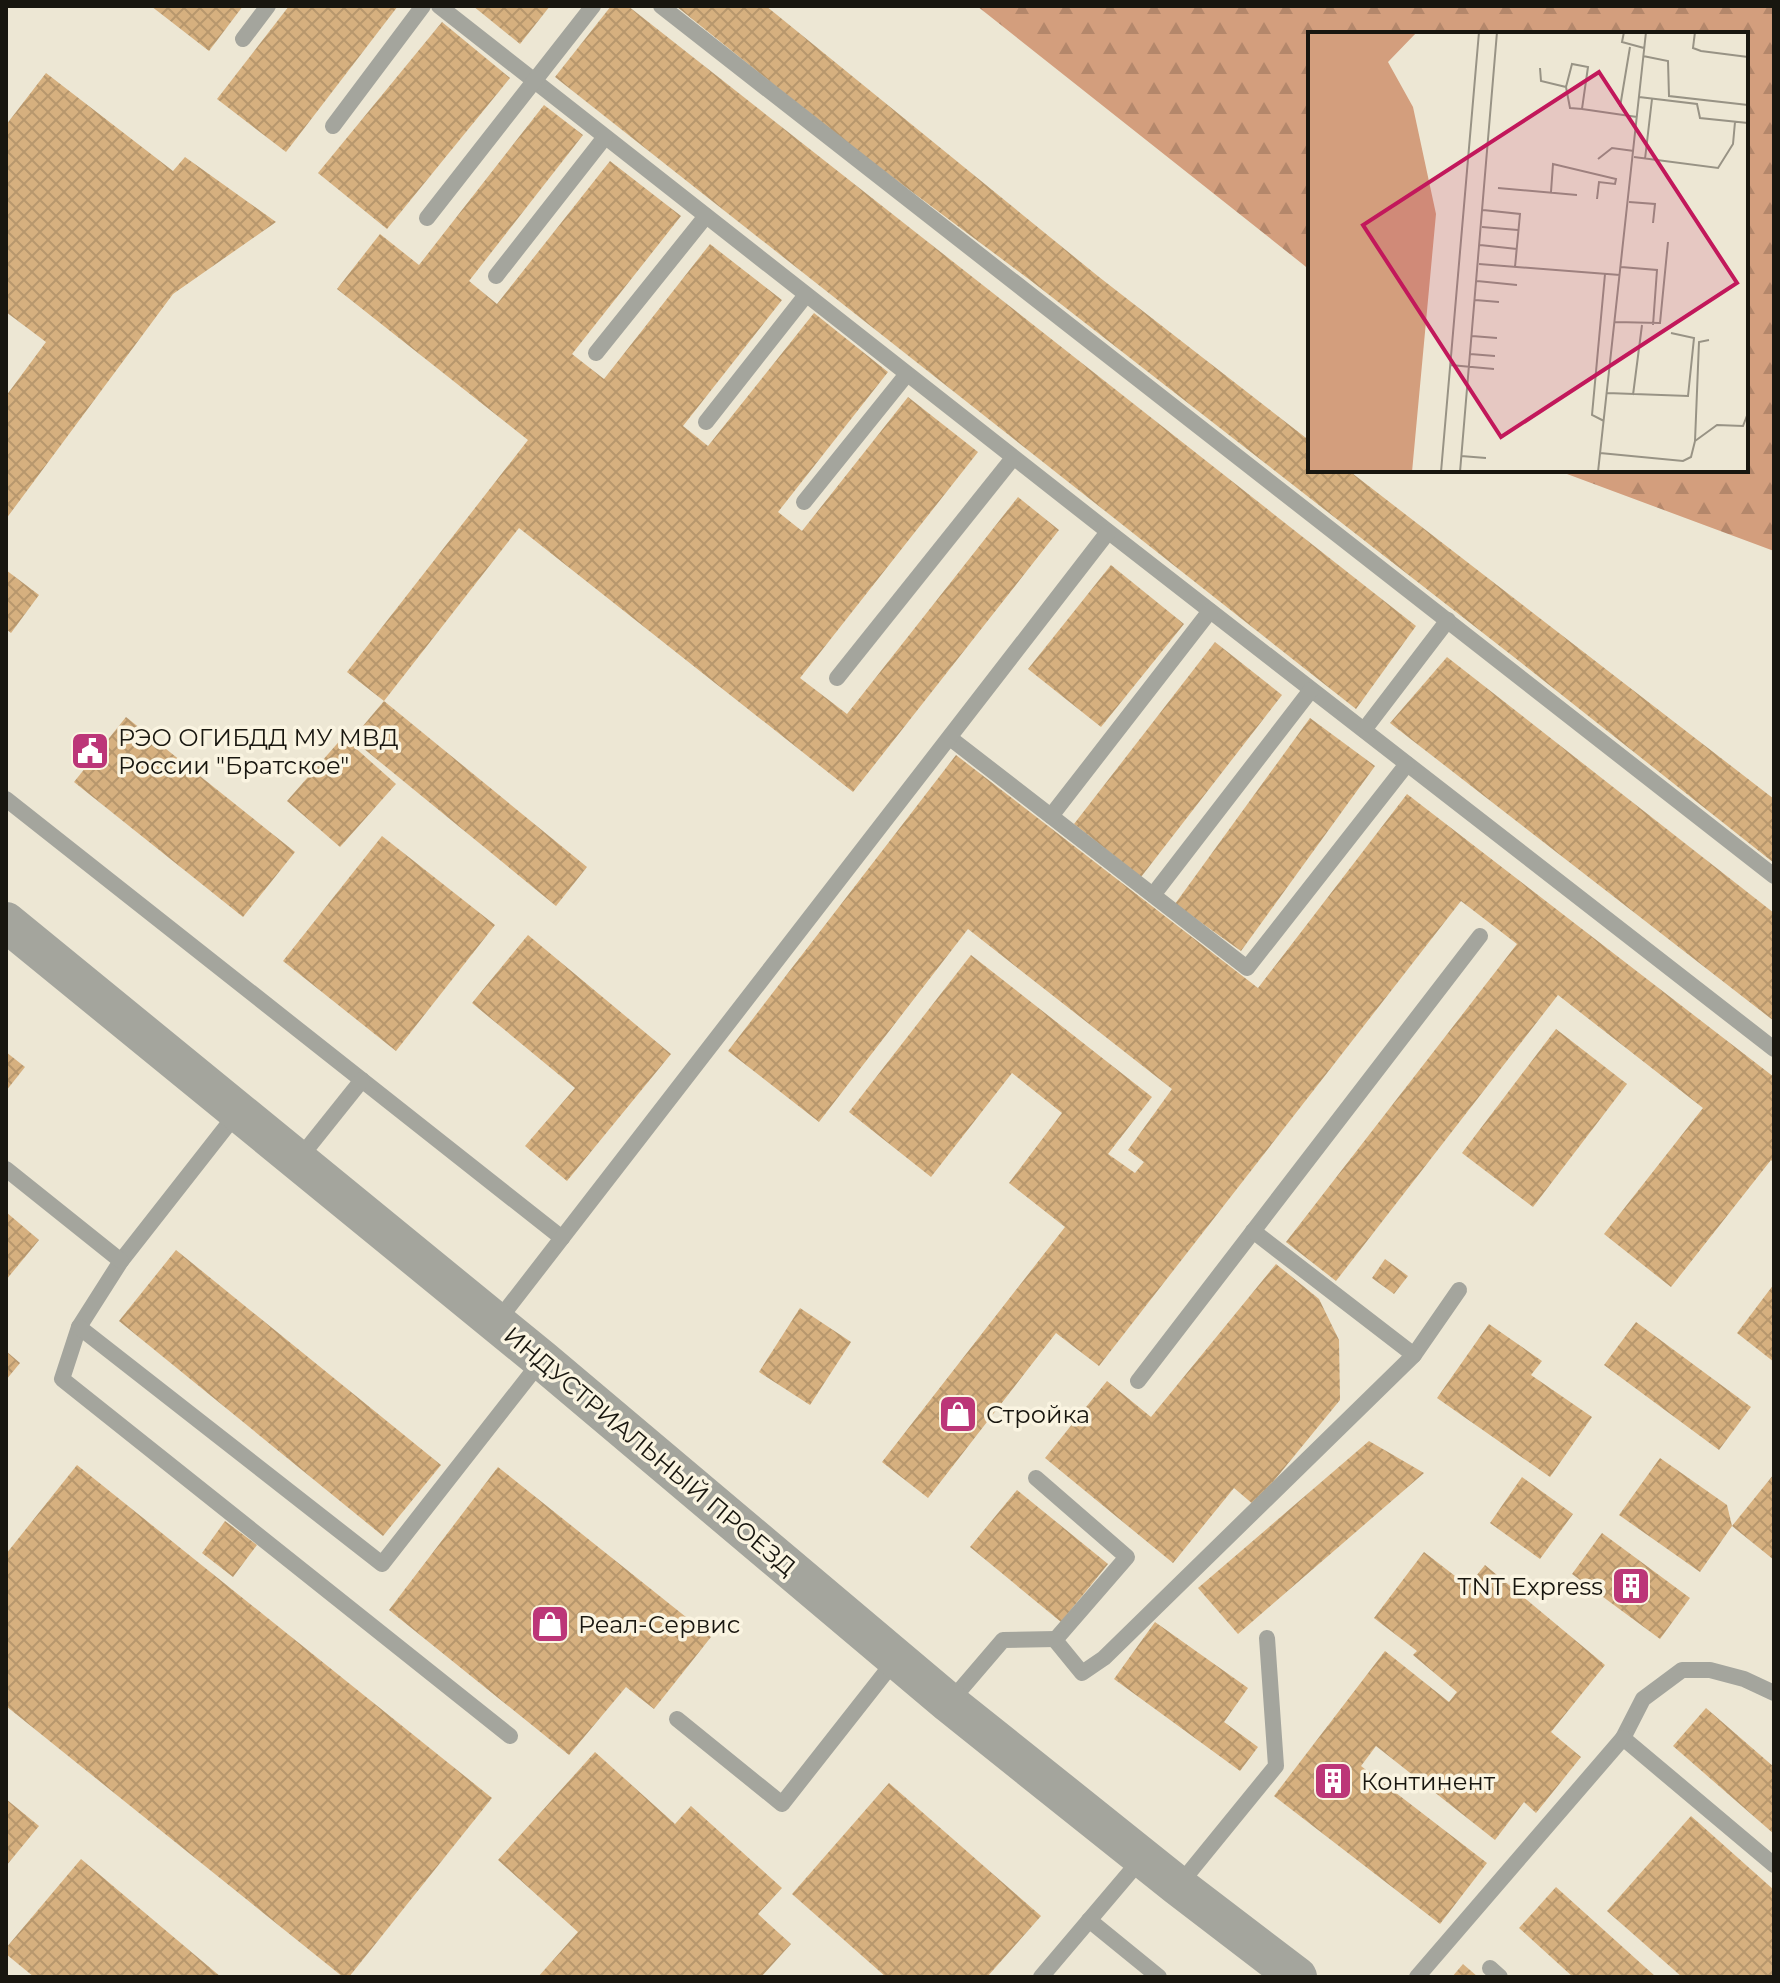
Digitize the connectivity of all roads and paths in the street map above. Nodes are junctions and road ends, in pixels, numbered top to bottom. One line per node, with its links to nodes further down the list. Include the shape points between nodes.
1 (268, 6): 6 (lane)
2 (423, 6): 8 (lane)
3 (439, 6): 7 (lane)
4 (593, 6): 7 (lane)
5 (661, 6): 21 (lane)
6 (243, 39)
7 (534, 81): 9 (lane); 11 (lane)
8 (333, 126)
9 (605, 137): 10 (lane); 12 (lane)
10 (706, 216): 13 (lane); 14 (lane)
11 (427, 218)
12 (496, 276)
13 (806, 295): 15 (lane); 16 (lane)
14 (596, 353)
15 (907, 374): 17 (lane); 18 (lane)
16 (706, 422)
17 (1013, 458): 19 (lane); 22 (lane)
18 (804, 502)
19 (1108, 532): 20 (lane); 25 (lane)
20 (1210, 611): 23 (lane); 28 (lane)
21 (1448, 620): 24 (lane); 29 (lane)
22 (837, 678)
23 (1311, 690): 24 (lane); 30 (lane)
24 (1364, 730): 26 (lane)
25 (950, 738): 28 (lane); 39 (lane)
26 (1407, 764): 30 (lane, via 1247,968); 33 (lane)
27 (6, 799): 34 (lane)
28 (1051, 816): 30 (lane)
29 (1774, 876)
30 (1153, 895)
31 (6, 922): 35 (street, ИНДУСТРИАЛЬНЫЙ ПРОЕЗД)
32 (1480, 936): 38 (lane)
33 (1774, 1049)
34 (362, 1080): 36 (lane); 39 (lane)
35 (238, 1111): 36 (street, ИНДУСТРИАЛЬНЫЙ ПРОЕЗД); 40 (lane)
36 (298, 1160): 42 (street, ИНДУСТРИАЛЬНЫЙ ПРОЕЗД)
37 (6, 1169): 40 (lane)
38 (1253, 1231): 44 (lane); 46 (lane)
39 (562, 1238): 42 (lane)
40 (121, 1261): 43 (lane)
41 (1459, 1290): 44 (lane)
42 (497, 1322): 45 (street, ИНДУСТРИАЛЬНЫЙ ПРОЕЗД)
43 (79, 1327): 45 (lane, via 382,1564); 54 (lane, via 62,1379)
44 (1414, 1355): 49 (lane, via 1104,1658 1082,1673)
45 (542, 1360): 50 (street, ИНДУСТРИАЛЬНЫЙ ПРОЕЗД)
46 (1138, 1381)
47 (1036, 1478): 49 (lane, via 1127,1557)
48 (1267, 1638): 58 (lane, via 1276,1766)
49 (1056, 1639): 52 (lane, via 1003,1640)
50 (896, 1659): 52 (street, ИНДУСТРИАЛЬНЫЙ ПРОЕЗД); 53 (lane, via 782,1804)
51 (1774, 1693): 55 (lane, via 1710,1670 1682,1670 1643,1699)
52 (949, 1703): 56 (street, ИНДУСТРИАЛЬНЫЙ ПРОЕЗД)
53 (677, 1719)
54 (510, 1736)
55 (1623, 1738): 57 (lane); 63 (lane)
56 (1142, 1858): 58 (street, ИНДУСТРИАЛЬНЫЙ ПРОЕЗД); 59 (lane)
57 (1774, 1865)
58 (1178, 1886): 62 (street, ИНДУСТРИАЛЬНЫЙ ПРОЕЗД)
59 (1089, 1920): 60 (lane); 61 (lane)
60 (1041, 1977)
61 (1159, 1977)
62 (1297, 1977)
63 (1417, 1977)

